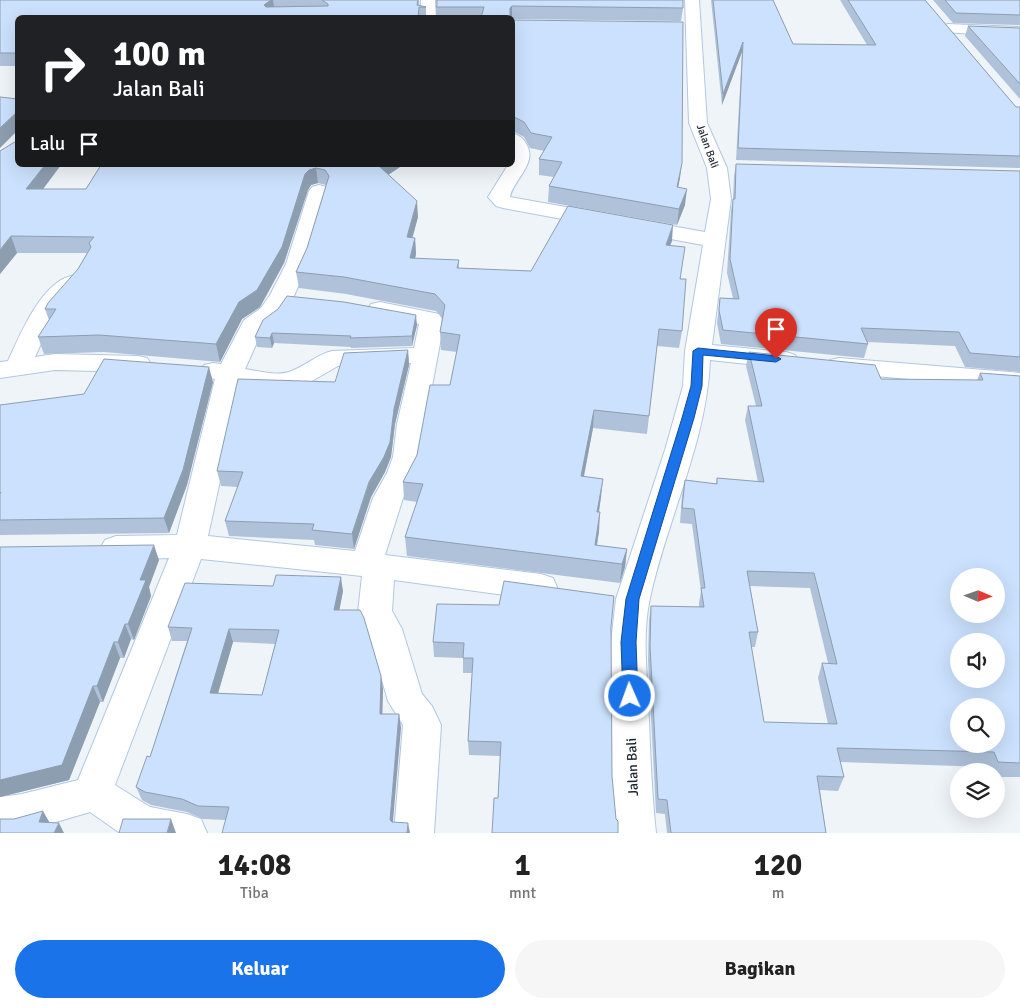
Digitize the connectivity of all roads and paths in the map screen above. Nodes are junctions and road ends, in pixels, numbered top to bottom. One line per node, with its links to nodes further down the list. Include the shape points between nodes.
1 (428, 0): 3 (street)
2 (692, 0): 10 (street, Jalan Bali, via 683,28 698,122 727,168)
3 (428, 15)
4 (936, 15): 5 (street)
5 (948, 29): 6 (street); 7 (street)
6 (1020, 32)
7 (960, 43)
8 (515, 141): 10 (street, via 520,148 520,163 498,197 503,202)
9 (319, 191): 18 (street, via 296,264 296,297 253,325)
10 (713, 240): 13 (street, Jalan Bali)
11 (83, 262): 16 (street, via 74,280 43,312)
12 (355, 304): 14 (street, via 430,319)
13 (698, 351): 19 (street); 23 (street, Jalan Bali, via 696,386 687,423)
14 (426, 355): 18 (street, via 332,359 287,381 275,382); 22 (street, via 407,457 388,498)
15 (162, 367): 16 (street, via 55,362)
16 (9, 368)
17 (191, 369): 18 (street)
18 (230, 373): 20 (street)
19 (1020, 381)
20 (190, 546): 21 (street); 22 (street); 24 (street)
21 (90, 548)
22 (373, 566): 23 (street); 27 (street, via 375,612 385,629 406,701 422,725)
23 (603, 595): 28 (street, Jalan Bali, via 628,642)
24 (95, 793): 25 (street); 26 (street, via 142,825)
25 (0, 816)
26 (187, 833)
27 (414, 833)
28 (636, 833)

